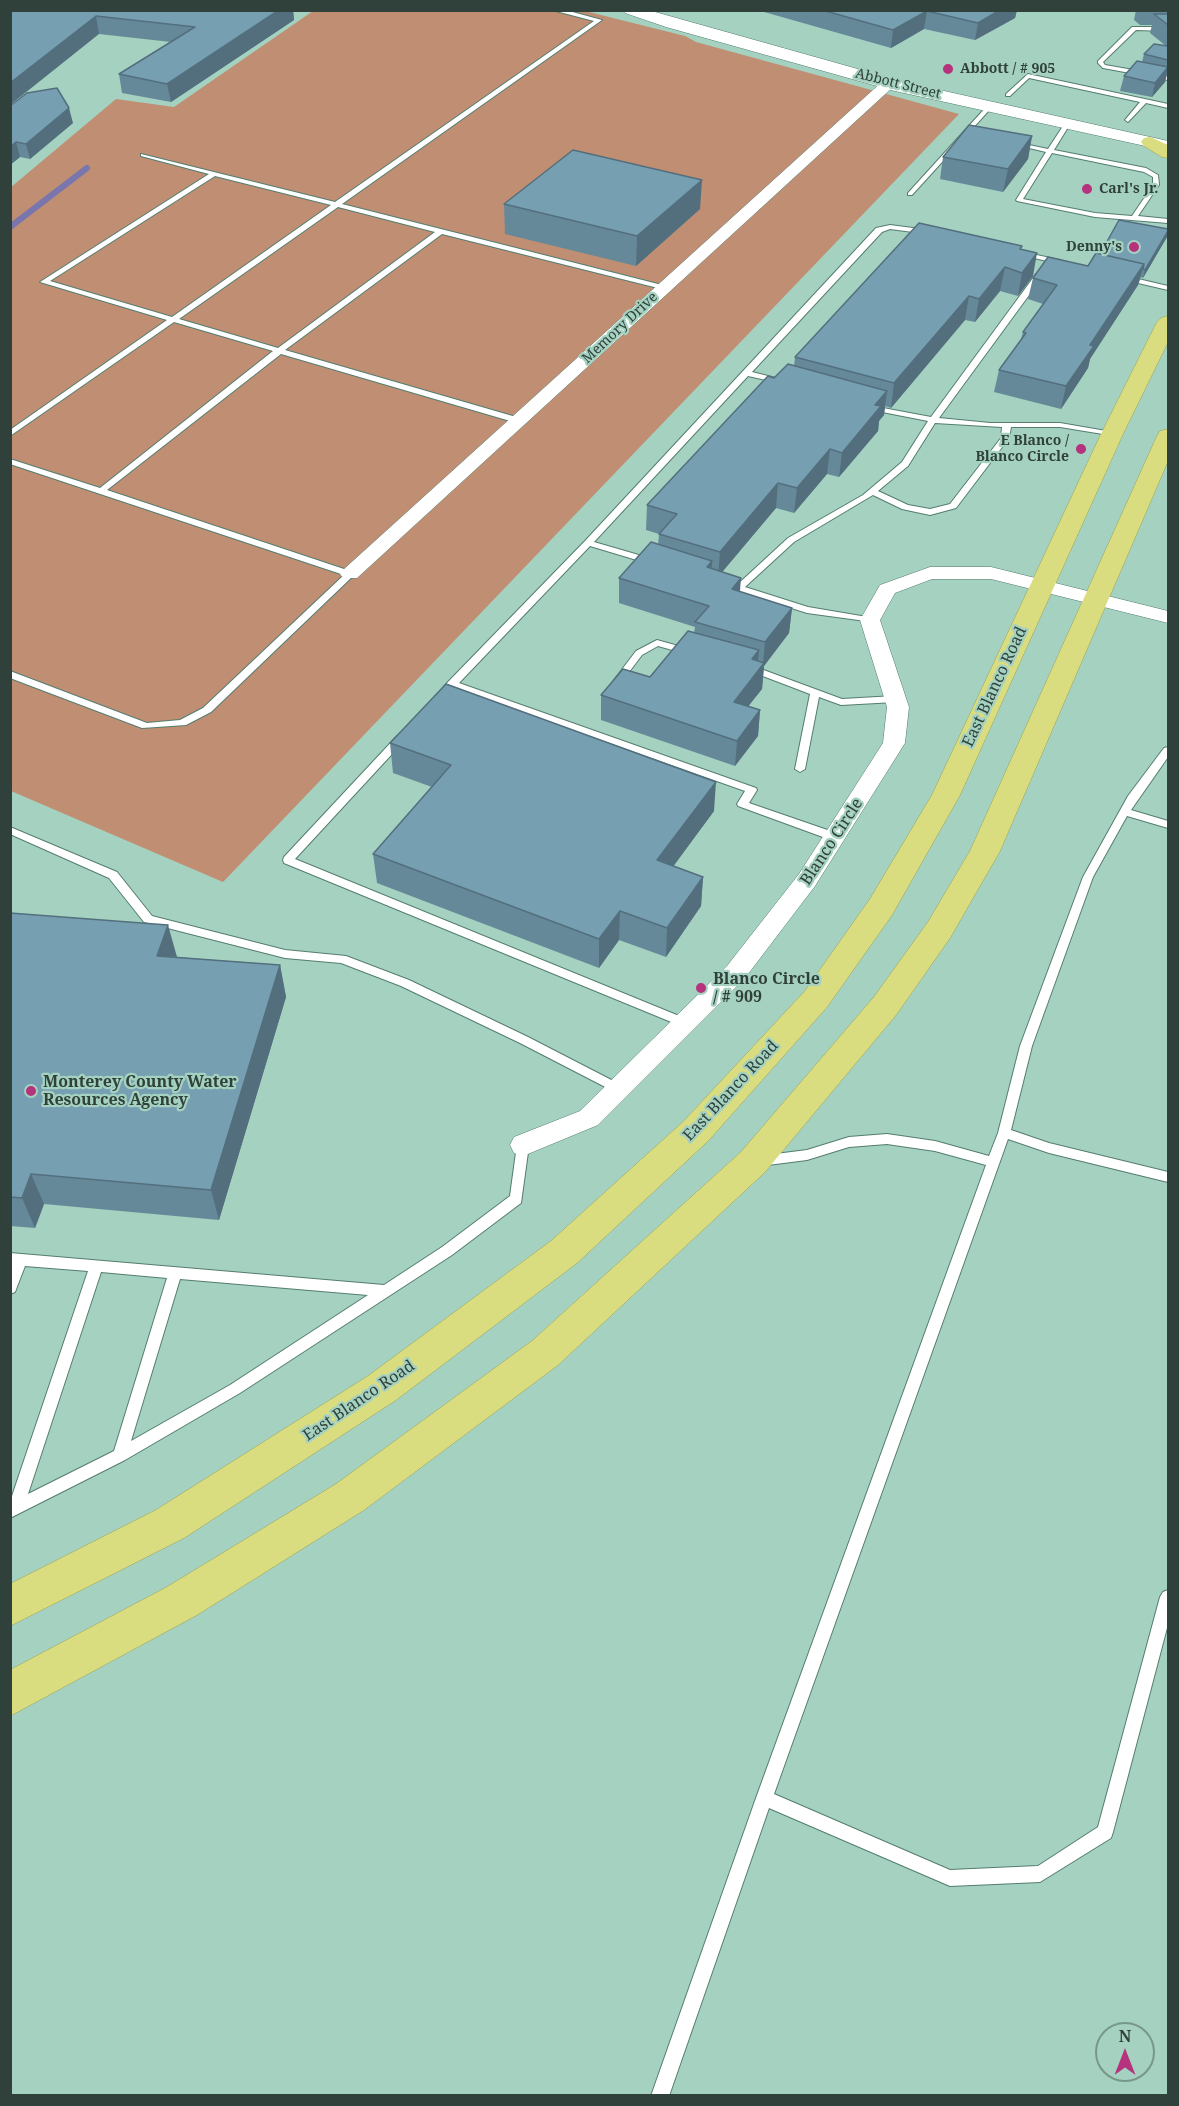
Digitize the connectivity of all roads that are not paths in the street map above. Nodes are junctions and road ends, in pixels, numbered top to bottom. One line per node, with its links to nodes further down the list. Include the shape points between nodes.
1 (555, 10): 24 (lane, via 598,20)
2 (684, 10): 7 (main road, Abbott Street, via 766,35)
3 (631, 12): 6 (main road, Abbott Street)
4 (1168, 29): 5 (lane, via 1134,28 1100,62 1103,66)
5 (1168, 78)
6 (890, 83): 9 (main road, Abbott Street); 34 (street, Memory Drive)
7 (1008, 95): 8 (lane, via 1028,76); 11 (main road, Abbott Street)
8 (1144, 101): 10 (lane); 11 (lane)
9 (990, 106): 12 (main road, Abbott Street); 14 (lane)
10 (1168, 106)
11 (1128, 120): 13 (main road, Abbott Street)
12 (1067, 124): 17 (main road, Abbott Street); 19 (lane)
13 (1147, 124)
14 (964, 134): 15 (lane); 23 (lane)
15 (975, 136)
16 (1007, 142): 19 (lane)
17 (1150, 142): 18 (main road, Abbott Street); 20 (highway)
18 (1168, 146)
19 (1051, 150): 25 (lane, via 1146,170 1156,176 1155,185); 25 (lane, via 1019,200)
20 (1168, 153)
21 (143, 156): 22 (lane)
22 (213, 174): 24 (lane); 36 (lane, via 44,282)
23 (910, 194)
24 (337, 206): 28 (lane); 36 (lane)
25 (1133, 219): 26 (lane); 27 (lane)
26 (1168, 221)
27 (1155, 228)
28 (439, 232): 34 (lane); 38 (lane)
29 (941, 235): 39 (lane, via 908,228 879,231)
30 (1007, 250): 31 (lane)
31 (1051, 260): 32 (lane); 42 (lane)
32 (1074, 265)
33 (1119, 276): 35 (lane)
34 (663, 288): 43 (street, Memory Drive)
35 (1168, 288)
36 (172, 320): 38 (lane); 45 (lane)
37 (1168, 321): 46 (highway, East Blanco Road)
38 (279, 351): 43 (lane); 49 (lane)
39 (747, 373): 40 (lane); 51 (lane)
40 (791, 385)
41 (857, 403): 42 (lane)
42 (933, 420): 44 (lane); 50 (lane, via 905,464)
43 (520, 421): 53 (street, Memory Drive)
44 (1007, 425): 46 (lane, via 1060,425); 50 (lane, via 1005,438 953,506 930,512 905,507)
45 (10, 434)
46 (1112, 434): 55 (highway, East Blanco Road)
47 (1168, 436): 57 (highway)
48 (10, 461): 49 (lane)
49 (101, 491): 53 (lane)
50 (873, 492): 56 (lane, via 791,540)
51 (588, 543): 52 (lane); 63 (lane)
52 (663, 566)
53 (350, 574): 62 (lane, via 207,710 182,723 146,726)
54 (717, 582): 56 (lane)
55 (1044, 585): 57 (street); 59 (street, via 991,573 930,573 887,589); 90 (highway, East Blanco Road, via 946,795 881,907 816,999 696,1131 564,1252 382,1388 170,1524)
56 (739, 588): 59 (lane, via 807,610)
57 (1095, 600): 58 (street); 79 (highway, via 985,851 939,930 885,1006)
58 (1168, 616)
59 (870, 620): 66 (street, Blanco Circle)
60 (701, 655): 64 (lane, via 657,643 639,653)
61 (734, 664): 65 (lane)
62 (10, 674)
63 (451, 684): 67 (lane); 74 (lane, via 752,790 742,804)
64 (612, 689)
65 (815, 693): 66 (lane, via 841,702); 70 (lane)
66 (896, 699): 74 (street, Blanco Circle, via 894,743)
67 (436, 701)
68 (412, 726): 75 (lane, via 288,860)
69 (1168, 750): 71 (lane)
70 (800, 769)
71 (1125, 812): 72 (lane); 77 (lane, via 1088,877 1026,1046)
72 (1168, 825)
73 (10, 830): 76 (lane, via 112,875 148,919 285,954 342,960 405,983)
74 (835, 837): 75 (street, Blanco Circle, via 736,972)
75 (685, 1023): 76 (street, Blanco Circle)
76 (619, 1089): 78 (street, Blanco Circle, via 580,1123)
77 (1004, 1133): 80 (lane); 81 (lane)
78 (523, 1145): 86 (lane, via 516,1199)
79 (753, 1162): 80 (lane, via 807,1155 849,1142 887,1139 935,1146); 91 (highway, via 545,1353 350,1497 182,1601)
80 (993, 1162): 92 (lane)
81 (1168, 1177)
82 (16, 1260): 83 (lane); 85 (lane)
83 (96, 1266): 84 (lane); 88 (lane)
84 (175, 1273): 86 (lane); 87 (lane)
85 (10, 1288)
86 (387, 1291): 87 (lane, via 235,1389)
87 (120, 1455): 88 (lane)
88 (14, 1509)
89 (1168, 1597): 92 (lane, via 1105,1832 1040,1874 950,1878)
90 (10, 1606)
91 (10, 1694)
92 (764, 1798): 93 (lane)
93 (660, 2096)

